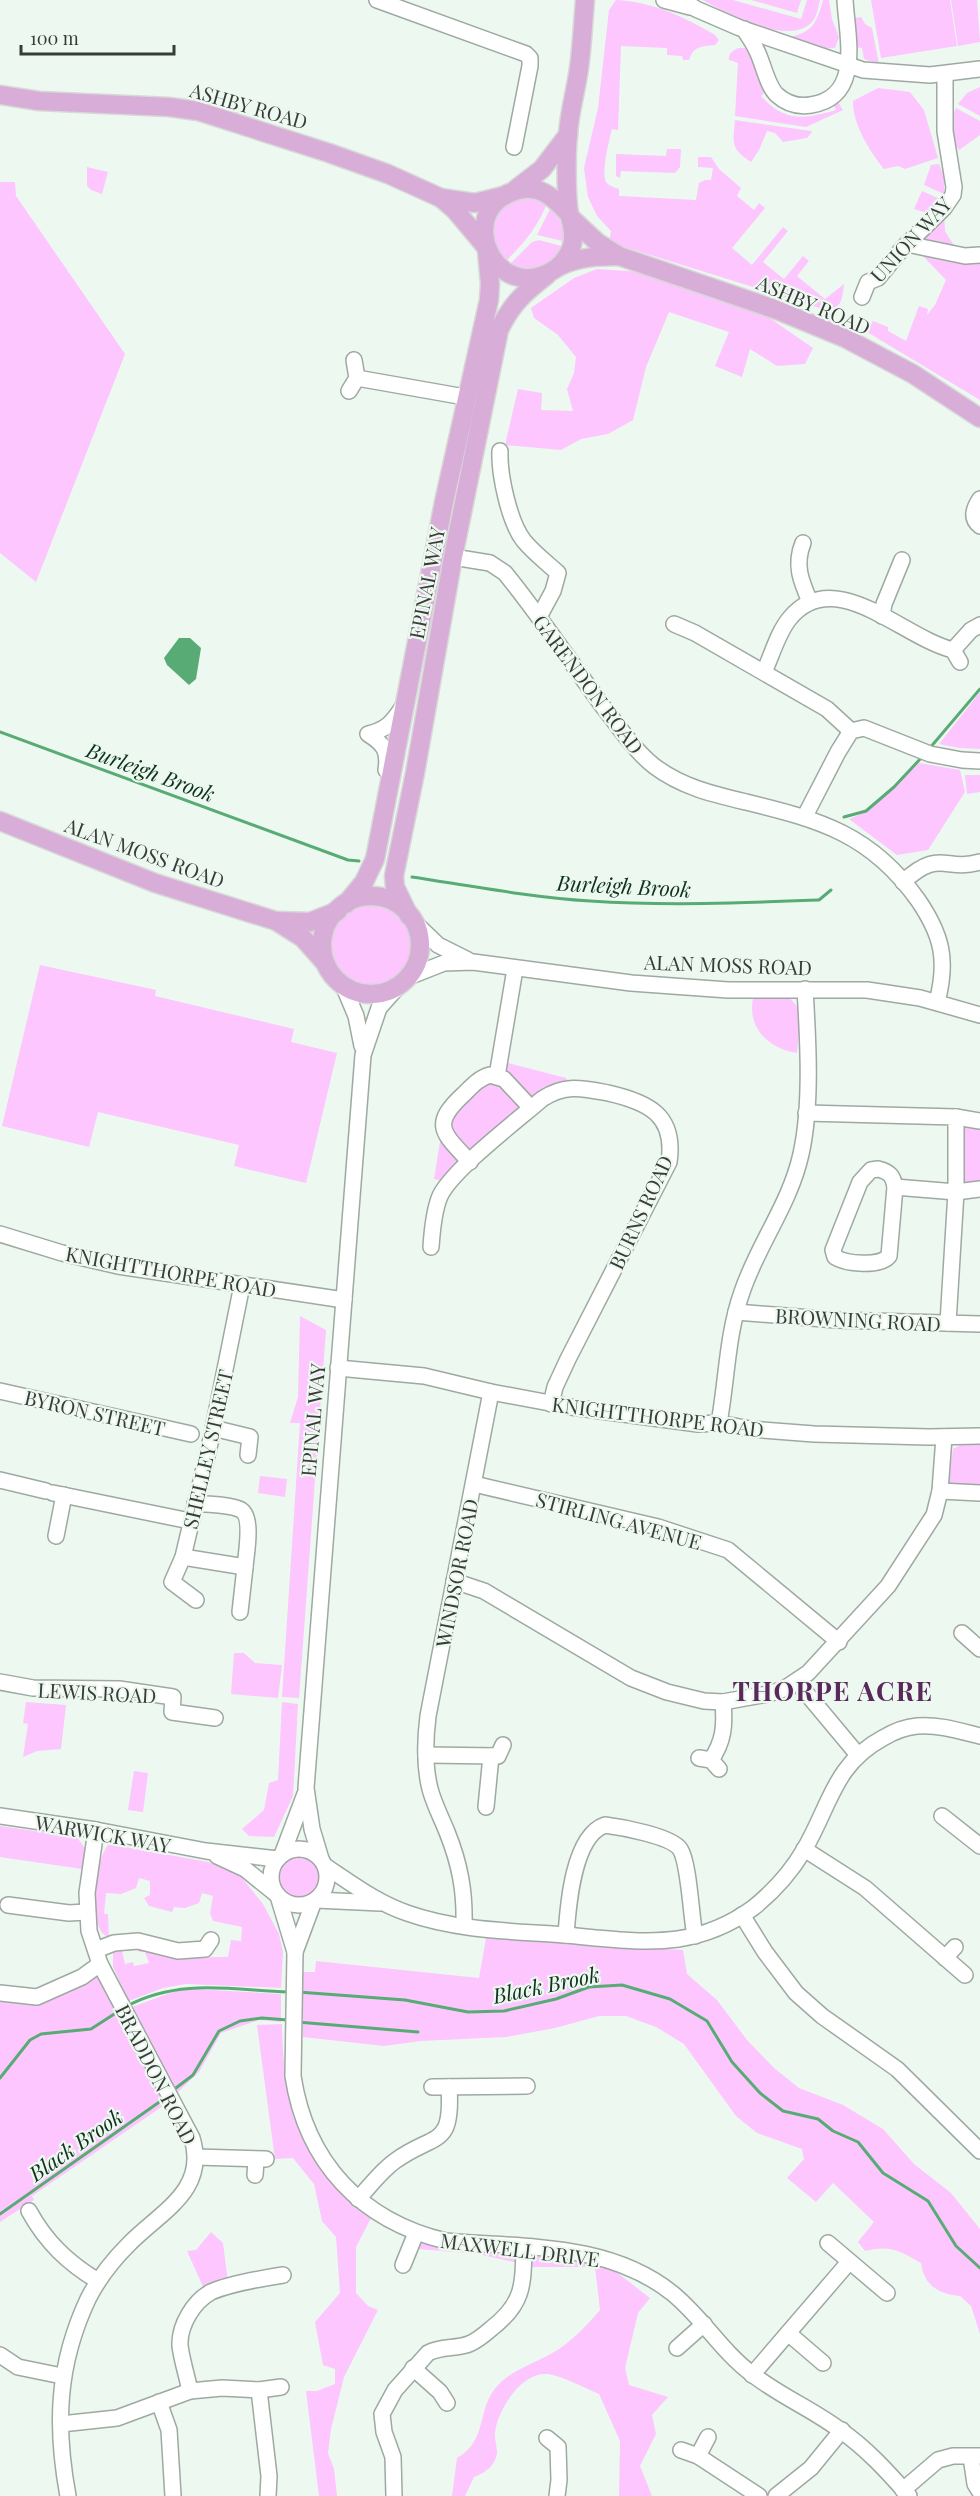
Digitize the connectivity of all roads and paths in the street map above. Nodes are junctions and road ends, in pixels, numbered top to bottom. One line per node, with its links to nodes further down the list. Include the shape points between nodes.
1 (376, 0): 13 (street, via 530,58 522,132)
2 (664, 0): 6 (street)
3 (682, 0): 6 (street)
4 (844, 0): 8 (street)
5 (587, 2): 12 (main road)
6 (696, 9): 7 (street)
7 (744, 29): 8 (street, via 793,56 819,55); 8 (street, via 756,48 771,88 790,104 806,106 831,99 838,93)
8 (850, 65): 10 (street, via 884,73)
9 (980, 69): 10 (street)
10 (945, 74): 17 (street, UNION WAY, via 944,120 954,192 944,208)
11 (0, 95): 15 (main road, ASHBY ROAD, via 198,111 329,153)
12 (568, 135): 14 (main road, via 542,169); 16 (main road)
13 (514, 147)
14 (508, 194): 15 (main road, ASHBY ROAD, via 475,203); 16 (main road, via 530,188 547,192); 18 (main road, via 490,210 486,220)
15 (441, 198): 18 (main road, ASHBY ROAD)
16 (570, 216): 20 (main road, ASHBY ROAD, via 592,238); 21 (main road, via 573,240 569,253)
17 (907, 244): 19 (street, via 965,256); 22 (street, UNION WAY, via 878,278 868,282)
18 (487, 249): 21 (main road, via 493,261 513,276 530,278); 24 (main road, EPINAL WAY, via 489,300)
19 (980, 255)
20 (619, 256): 21 (main road, ASHBY ROAD, via 572,260); 25 (main road, ASHBY ROAD, via 777,310 845,338 913,374)
21 (553, 270): 24 (main road, EPINAL WAY, via 518,297 508,310)
22 (862, 297)
23 (354, 360): 24 (street, via 353,385)
24 (476, 401): 30 (main road, EPINAL WAY); 31 (main road, EPINAL WAY)
25 (980, 418)
26 (500, 451): 35 (street, via 499,464 510,510 522,538 558,573)
27 (980, 499): 28 (street, via 974,514)
28 (980, 526)
29 (797, 548): 33 (street, via 800,576)
30 (434, 553): 31 (main road); 39 (main road, EPINAL WAY)
31 (453, 557): 35 (street, GARENDON ROAD, via 499,568); 48 (main road, EPINAL WAY, via 394,876 395,887)
32 (904, 567): 34 (street, via 884,604)
33 (810, 602): 34 (street, via 826,597 847,599); 38 (street, via 788,620)
34 (882, 616): 37 (street, via 956,656 971,630)
35 (539, 617): 43 (street, GARENDON ROAD, via 634,748 654,766 699,791)
36 (674, 624): 38 (street, via 698,627)
37 (980, 625)
38 (764, 672): 40 (street, via 827,709)
39 (404, 705): 42 (main road, EPINAL WAY); 42 (street, via 392,724 368,734 388,755)
40 (851, 731): 41 (street, via 864,728 926,752); 43 (street)
41 (980, 761)
42 (386, 808): 47 (main road, EPINAL WAY, via 370,873)
43 (805, 816): 46 (street, GARENDON ROAD, via 866,847)
44 (0, 821): 49 (main road, ALAN MOSS ROAD, via 155,883)
45 (980, 862): 46 (street, via 931,863)
46 (903, 882): 56 (street, GARENDON ROAD, via 930,917 939,936 943,965)
47 (342, 908): 48 (main road, via 363,897 378,896 392,900); 49 (main road, ALAN MOSS ROAD, via 310,922); 51 (main road, via 329,922 324,935)
48 (412, 919): 50 (street, ALAN MOSS ROAD, via 438,945); 53 (main road, via 420,936 420,950 414,968)
49 (276, 921): 51 (main road, ALAN MOSS ROAD, via 303,938)
50 (473, 962): 52 (street, ALAN MOSS ROAD); 53 (street, ALAN MOSS ROAD, via 444,963)
51 (326, 964): 54 (main road)
52 (515, 969): 55 (street, ALAN MOSS ROAD, via 728,990); 59 (street)
53 (404, 980): 54 (main road, via 377,993 358,992); 58 (street, EPINAL WAY, via 379,1008)
54 (343, 985): 58 (street, EPINAL WAY, via 356,1016)
55 (805, 989): 56 (street, ALAN MOSS ROAD, via 867,990); 61 (street)
56 (937, 1002): 57 (street, ALAN MOSS ROAD)
57 (980, 1015)
58 (363, 1055): 71 (street, EPINAL WAY)
59 (497, 1076): 60 (street); 64 (street, via 477,1082 444,1115 448,1139)
60 (531, 1108): 64 (street, BURNS ROAD); 78 (street, BURNS ROAD, via 554,1091 571,1087 622,1096 658,1113 670,1140 669,1162 568,1359)
61 (806, 1113): 62 (street); 72 (street, via 804,1140 790,1191 750,1272)
62 (956, 1117): 63 (street); 67 (street)
63 (980, 1121)
64 (470, 1162): 69 (street, BURNS ROAD, via 440,1195)
65 (895, 1187): 65 (street, via 889,1256 876,1263 840,1261 833,1250 864,1175 871,1170 888,1171); 67 (street)
66 (980, 1189): 67 (street)
67 (957, 1192): 73 (street)
68 (0, 1234): 70 (street, KNIGHTTHORPE ROAD, via 118,1266)
69 (427, 1242)
70 (242, 1285): 71 (street, KNIGHTTHORPE ROAD); 80 (street, SHELLEY STREET)
71 (344, 1300): 75 (street, EPINAL WAY)
72 (736, 1312): 73 (street, BROWNING ROAD); 79 (street)
73 (948, 1323): 74 (street, BROWNING ROAD)
74 (980, 1324)
75 (338, 1368): 77 (street, KNIGHTTHORPE ROAD, via 424,1376); 109 (street, EPINAL WAY)
76 (0, 1390): 81 (street, BYRON STREET)
77 (491, 1392): 78 (street, KNIGHTTHORPE ROAD); 86 (street, WINDSOR ROAD)
78 (551, 1404): 79 (street, KNIGHTTHORPE ROAD, via 698,1424)
79 (719, 1423): 83 (street, KNIGHTTHORPE ROAD, via 814,1434)
80 (213, 1428): 84 (street, via 250,1437); 90 (street, SHELLEY STREET)
81 (191, 1434)
82 (980, 1436): 83 (street, KNIGHTTHORPE ROAD)
83 (944, 1437): 87 (street)
84 (248, 1455)
85 (0, 1480): 89 (street)
86 (474, 1484): 95 (street, WINDSOR ROAD); 99 (street, STIRLING AVENUE, via 658,1527 728,1550)
87 (940, 1491): 88 (street); 99 (street, via 934,1515 888,1586)
88 (980, 1492)
89 (55, 1493): 91 (street); 92 (street)
90 (195, 1503): 91 (street, SHELLEY STREET); 94 (street, via 240,1509 246,1514)
91 (190, 1521): 93 (street, SHELLEY STREET)
92 (56, 1536)
93 (183, 1557): 94 (street); 96 (street, SHELLEY STREET, via 172,1582)
94 (245, 1568): 97 (street)
95 (454, 1581): 103 (street, via 484,1591 631,1678 680,1696); 106 (street, WINDSOR ROAD, via 428,1716)
96 (196, 1600)
97 (240, 1612)
98 (962, 1632): 100 (street)
99 (839, 1642): 102 (street)
100 (973, 1649)
101 (0, 1682): 104 (street, LEWIS ROAD, via 33,1688 119,1689 173,1697 172,1712)
102 (797, 1682): 103 (street, via 768,1694); 107 (street)
103 (723, 1702): 108 (street, via 724,1731)
104 (215, 1718)
105 (980, 1736): 107 (street, via 915,1726 889,1734)
106 (426, 1755): 110 (street, via 500,1753); 125 (street, WINDSOR ROAD, via 433,1798 462,1878)
107 (858, 1755): 115 (street, via 837,1780)
108 (710, 1762)
109 (306, 1788): 117 (street, EPINAL WAY); 118 (street, EPINAL WAY, via 312,1829)
110 (486, 1807)
111 (0, 1816): 113 (street, WARWICK WAY)
112 (942, 1816): 114 (street, via 950,1832)
113 (96, 1830): 116 (street, WARWICK WAY); 123 (street, BRADDON ROAD)
114 (980, 1846)
115 (804, 1849): 124 (street, via 778,1884); 131 (street, via 852,1878 950,1953)
116 (206, 1851): 117 (street, WARWICK WAY); 119 (street, WARWICK WAY, via 245,1869)
117 (280, 1857): 118 (street, via 298,1849 314,1854); 119 (street, via 271,1878)
118 (323, 1863): 120 (street, via 327,1881); 121 (street)
119 (277, 1895): 120 (street, via 295,1905); 129 (street, MAXWELL DRIVE)
120 (315, 1900): 121 (street); 129 (street, MAXWELL DRIVE)
121 (383, 1903): 125 (street, via 409,1914)
122 (8, 1905): 123 (street)
123 (86, 1912): 130 (street, BRADDON ROAD)
124 (742, 1915): 127 (street); 136 (street, via 796,1993 904,2075)
125 (464, 1926): 126 (street, via 495,1932)
126 (566, 1935): 127 (street, via 646,1940); 127 (street, via 573,1880 584,1846 594,1831 605,1825 665,1839 680,1848)
127 (695, 1936)
128 (211, 1940): 130 (street, via 206,1949 178,1951 138,1941 114,1943)
129 (295, 1952): 139 (street, MAXWELL DRIVE, via 293,2076 302,2115 325,2162)
130 (98, 1957): 132 (street, via 82,1977 37,1997); 137 (street, BRADDON ROAD, via 192,2138)
131 (964, 1975)
132 (0, 1993)
133 (527, 2086): 135 (street)
134 (432, 2087): 135 (street)
135 (449, 2087): 139 (street, via 449,2122 445,2130 396,2160)
136 (980, 2151)
137 (196, 2157): 138 (street); 147 (street, BRADDON ROAD, via 192,2177 183,2193 129,2244)
138 (259, 2164)
139 (358, 2199): 141 (street, MAXWELL DRIVE)
140 (30, 2222): 147 (street, via 58,2253)
141 (416, 2233): 143 (street, MAXWELL DRIVE, via 446,2241); 144 (street)
142 (828, 2244): 145 (street)
143 (524, 2247): 149 (street, MAXWELL DRIVE, via 576,2252 619,2263 662,2286); 154 (street, via 522,2287 513,2309 480,2338 457,2347 434,2349)
144 (411, 2258)
145 (849, 2262): 148 (street); 150 (street)
146 (284, 2275): 159 (street, via 267,2271 212,2292 191,2310 180,2343)
147 (98, 2281): 156 (street, BRADDON ROAD)
148 (886, 2293)
149 (705, 2324): 151 (street); 155 (street, MAXWELL DRIVE)
150 (788, 2333): 153 (street); 155 (street)
151 (687, 2345)
152 (0, 2355): 156 (street, via 18,2367)
153 (819, 2356)
154 (413, 2368): 161 (street); 169 (street, via 389,2398 382,2414)
155 (752, 2375): 163 (street, MAXWELL DRIVE)
156 (62, 2376): 162 (street, BRADDON ROAD)
157 (281, 2387): 158 (street)
158 (259, 2390): 159 (street); 174 (street)
159 (190, 2391): 160 (street)
160 (159, 2402): 162 (street, via 117,2418); 170 (street, via 169,2430)
161 (447, 2403)
162 (61, 2424): 173 (street, BRADDON ROAD)
163 (842, 2430): 172 (street, MAXWELL DRIVE, via 878,2461); 177 (street, via 811,2468)
164 (708, 2437): 167 (street)
165 (558, 2441): 175 (street)
166 (681, 2450): 167 (street)
167 (698, 2456): 176 (street)
168 (975, 2457): 171 (street, via 975,2484); 172 (street, via 938,2460)
169 (398, 2490)
170 (168, 2491)
171 (980, 2492)
172 (906, 2493)
173 (68, 2496)
174 (268, 2496)
175 (557, 2496)
176 (759, 2496)
177 (776, 2496)

